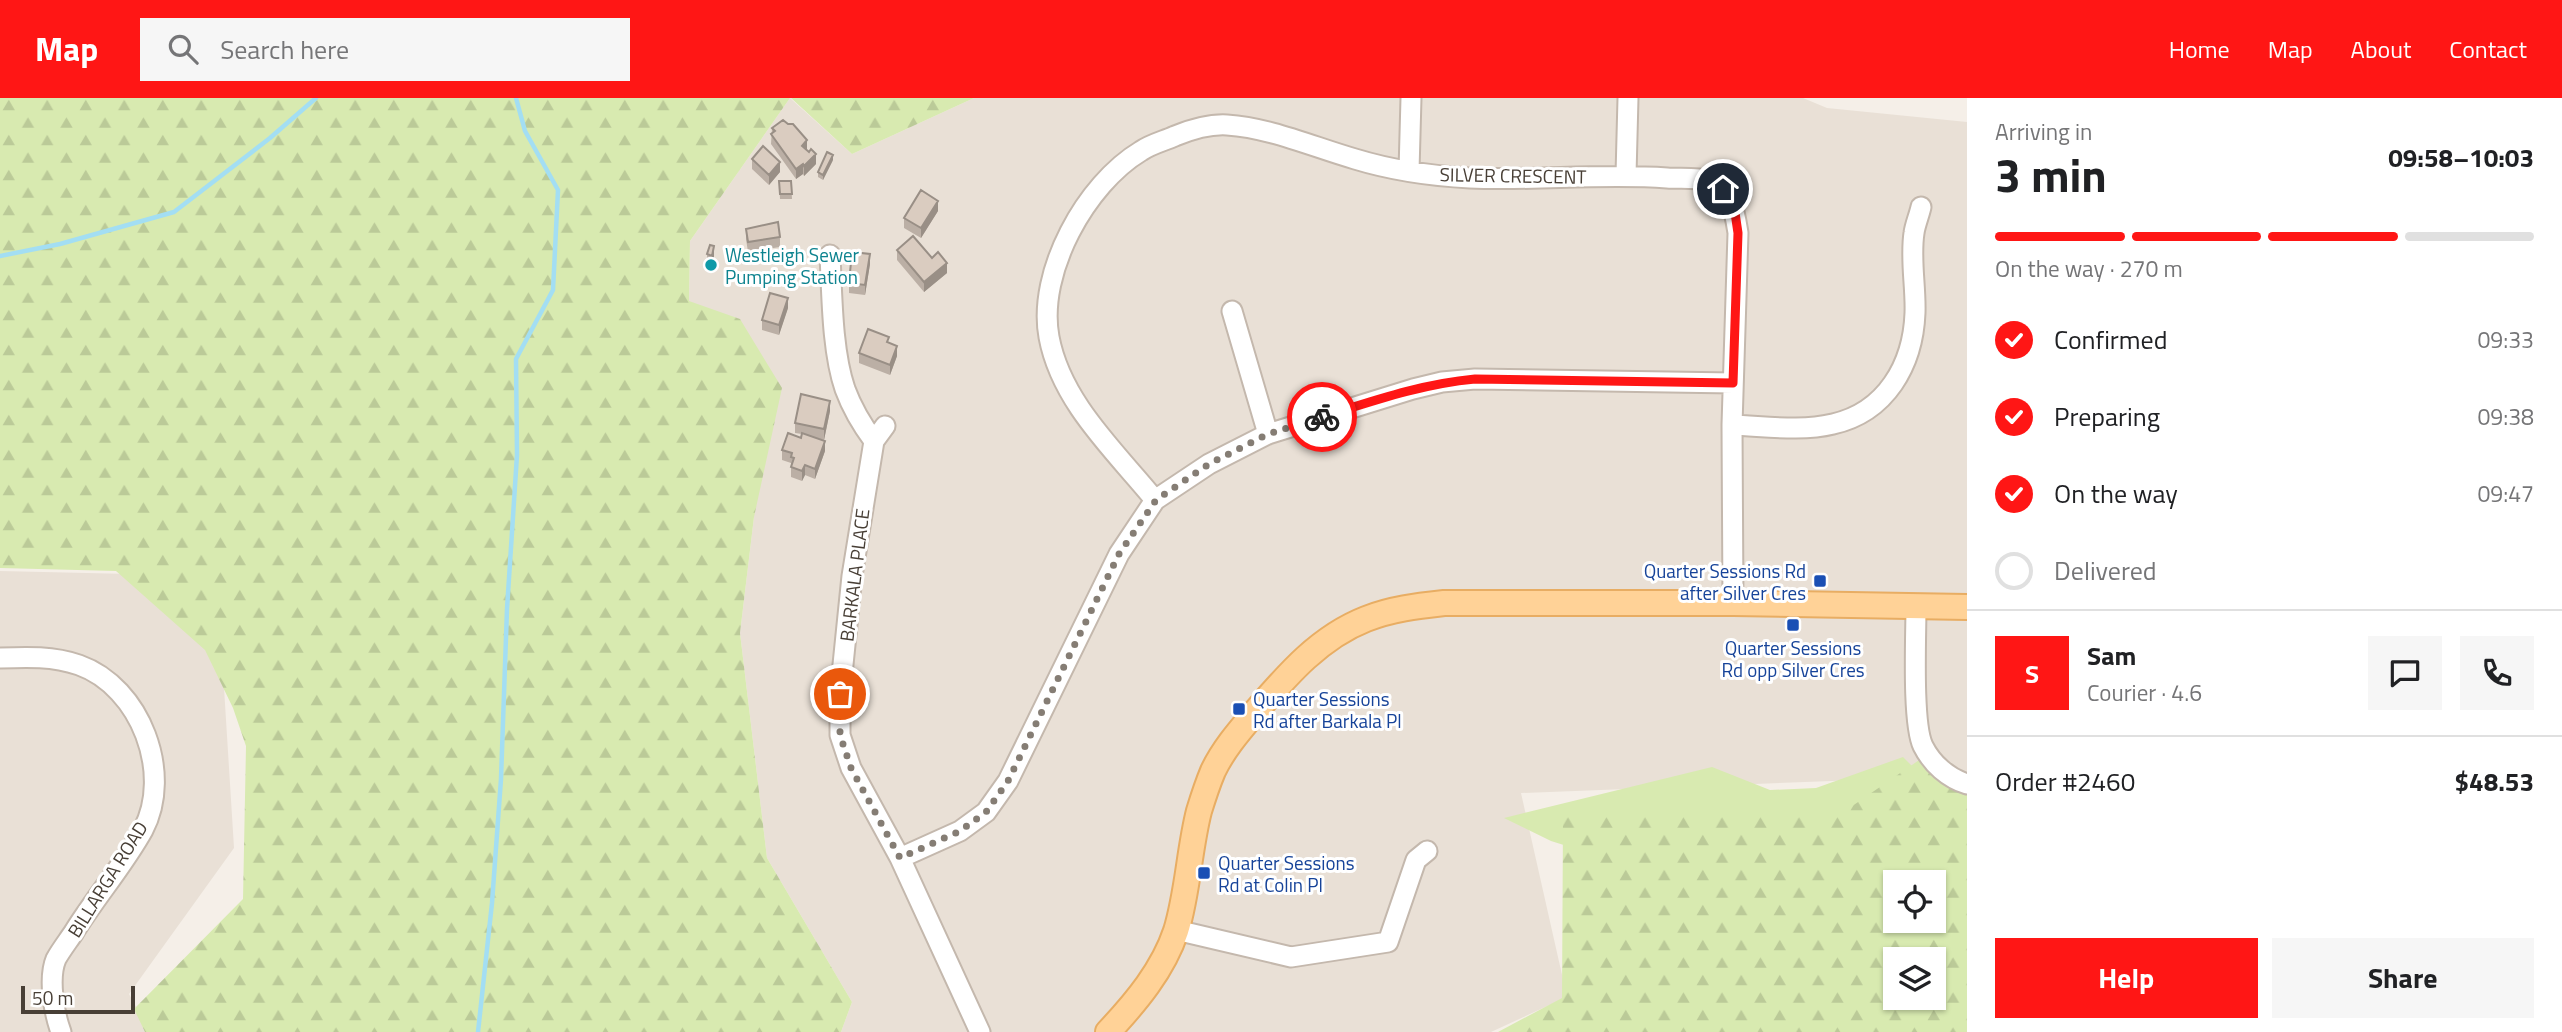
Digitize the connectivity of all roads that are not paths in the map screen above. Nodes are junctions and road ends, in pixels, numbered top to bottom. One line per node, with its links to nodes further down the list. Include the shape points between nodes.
1 (1411, 98): 3 (street)
2 (1628, 98): 4 (street)
3 (1409, 171): 4 (street, SILVER CRESCENT, via 1470,178); 11 (street, SILVER CRESCENT, via 1271,133 1224,125 1187,131 1142,150 1109,176 1080,213 1060,250 1049,292 1049,336 1064,382 1087,419)
4 (1626, 175): 8 (street, SILVER CRESCENT, via 1710,181 1723,189 1734,206 1738,233)
5 (1921, 207): 9 (street, via 1914,234 1915,315 1907,359 1889,392 1856,417 1833,425)
6 (830, 255): 18 (street, BARKALA PLACE, via 832,306 845,388 856,414 879,434 852,576 840,735 866,799)
7 (1232, 311): 10 (street)
8 (1733, 383): 9 (street, SILVER CRESCENT); 10 (street, via 1442,382)
9 (1731, 425): 12 (street, SILVER CRESCENT)
10 (1268, 434): 11 (street, via 1209,464)
11 (1156, 500): 18 (street, via 1119,554 1008,781 986,812 960,831)
12 (1733, 603): 13 (main road); 19 (main road, via 1444,603 1366,618 1331,637 1284,678 1235,736 1214,770 1199,811)
13 (1916, 606): 14 (main road); 16 (street, via 1917,718 1922,744 1937,766)
14 (1967, 607)
15 (0, 658): 20 (street, BILLARGA ROAD, via 44,657 81,666 106,680 144,728 153,762 155,794 144,829 55,961 52,1004)
16 (1967, 784)
17 (1427, 851): 19 (street, via 1416,860 1388,942 1291,957)
18 (900, 858): 21 (street, BARKALA PLACE)
19 (1176, 930): 22 (main road, via 1152,979)
20 (61, 1032)
21 (979, 1032)
22 (1108, 1032)

